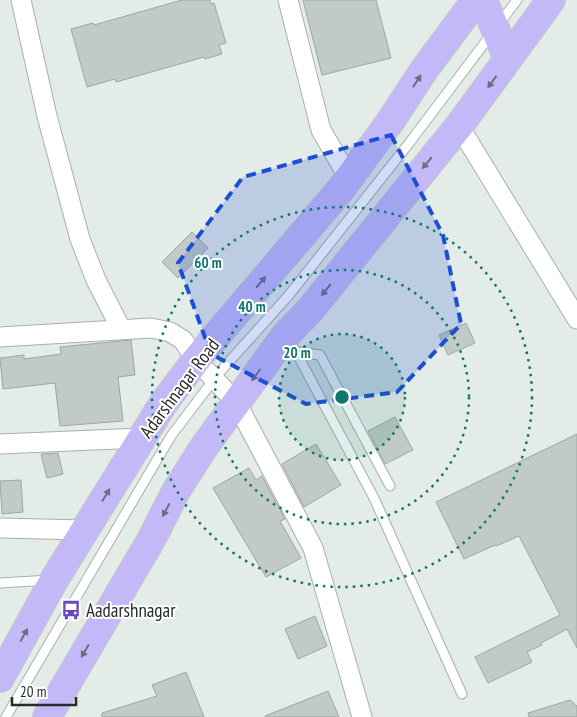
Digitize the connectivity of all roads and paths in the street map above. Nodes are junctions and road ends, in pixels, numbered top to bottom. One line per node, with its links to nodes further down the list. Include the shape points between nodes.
1 (21, 0): 12 (street, via 80,240)
2 (288, 0): 10 (street, via 321,130)
3 (476, 0): 10 (main road, Adarshnagar Road, one-way to 3)
4 (483, 0): 7 (main road)
5 (517, 0): 7 (lane)
6 (552, 0): 8 (main road)
7 (495, 29): 8 (main road); 16 (lane, via 289,295)
8 (508, 60): 9 (main road, one-way to 9)
9 (459, 126): 11 (street); 14 (main road, one-way to 14, via 310,310)
10 (348, 178): 15 (main road, Adarshnagar Road, one-way to 10)
11 (577, 319)
12 (121, 329): 13 (street); 15 (street, via 152,328 170,332 183,340)
13 (0, 337)
14 (290, 344): 17 (main road, one-way to 17); 20 (lane, via 320,355); 26 (lane, via 374,498)
15 (196, 360): 16 (street); 18 (main road, Adarshnagar Road)
16 (214, 379): 17 (street); 27 (lane, via 171,436)
17 (236, 402): 28 (main road, one-way to 28, via 176,491); 29 (street, via 313,548)
18 (141, 438): 19 (street); 22 (main road, Adarshnagar Road, one-way to 18)
19 (0, 444)
20 (390, 486)
21 (0, 528): 22 (street)
22 (84, 530): 23 (main road, Adarshnagar Road)
23 (54, 580): 24 (lane); 25 (main road, Adarshnagar Road, one-way to 23)
24 (0, 583)
25 (0, 678)
26 (462, 694)
27 (6, 717)
28 (47, 717)
29 (362, 717)

